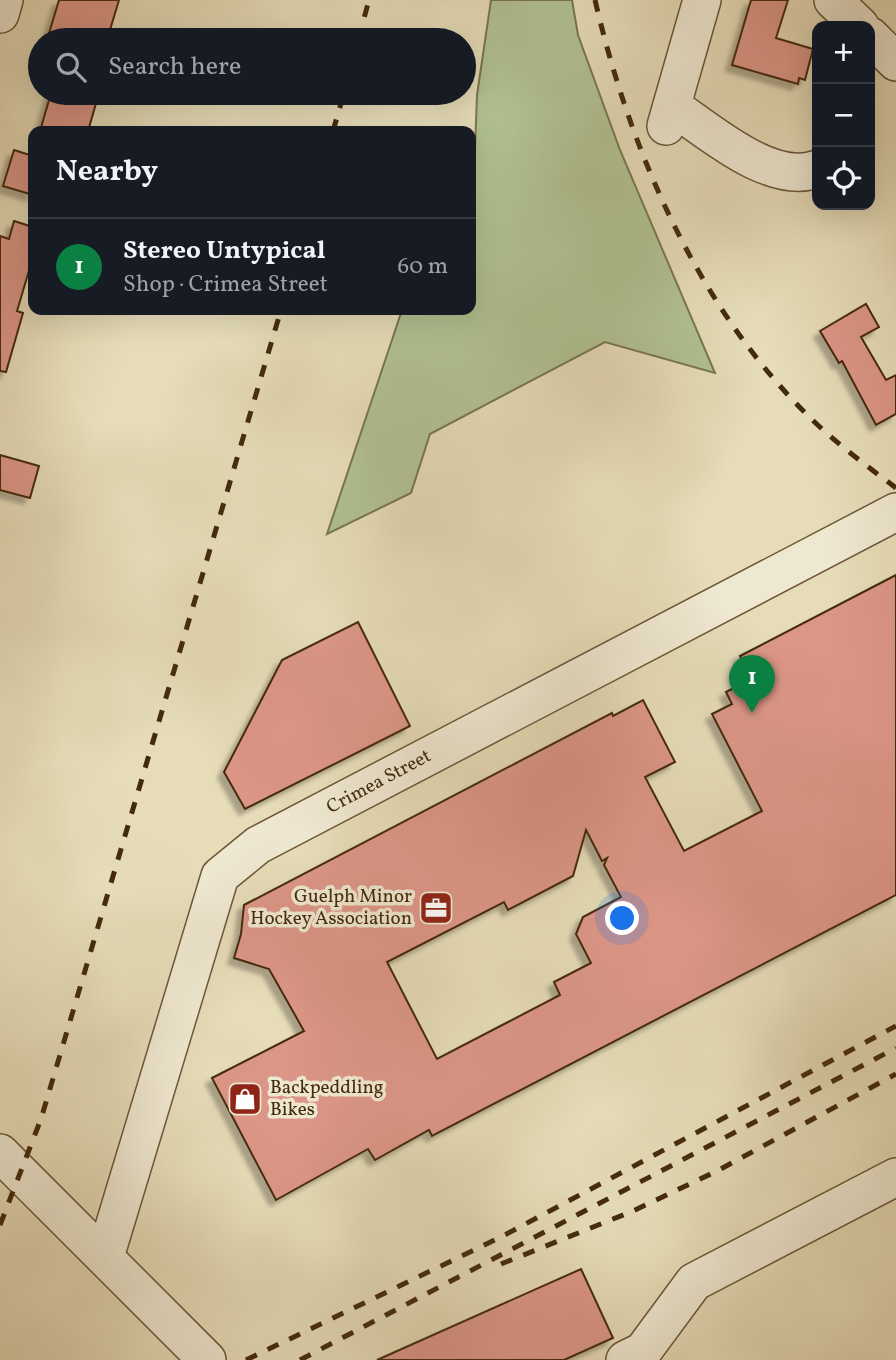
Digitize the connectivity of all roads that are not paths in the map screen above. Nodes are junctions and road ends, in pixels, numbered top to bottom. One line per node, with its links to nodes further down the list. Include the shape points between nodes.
1 (4, 0): 4 (street)
2 (702, 0): 8 (street, via 669,116 778,172)
3 (833, 0): 5 (street)
4 (0, 14)
5 (855, 21)
6 (875, 41): 7 (street)
7 (896, 62)
8 (812, 169)
9 (896, 512): 12 (street, Crimea Street, via 258,845 220,876)
10 (0, 1153): 12 (street)
11 (896, 1177): 14 (street, via 694,1282 643,1351)
12 (105, 1257): 13 (street)
13 (207, 1360)
14 (625, 1360)

